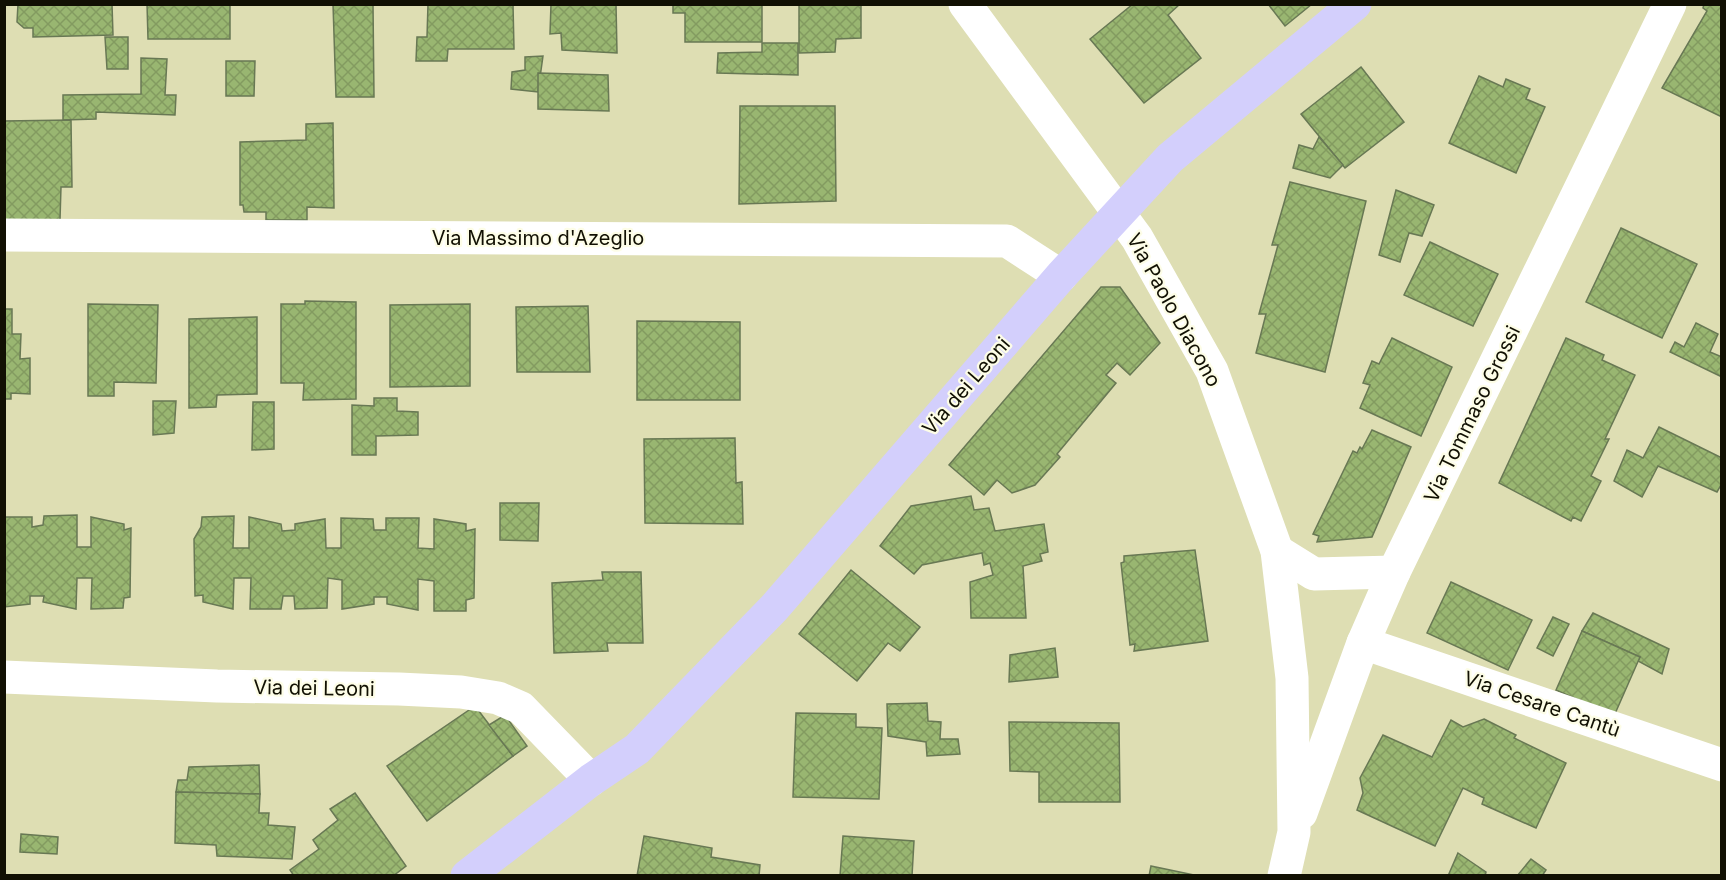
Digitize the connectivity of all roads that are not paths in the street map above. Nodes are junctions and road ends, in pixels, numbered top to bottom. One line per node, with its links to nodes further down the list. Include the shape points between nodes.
1 (966, 4): 4 (street, Via Paolo Diacono)
2 (1355, 4): 4 (main road, Via dei Leoni, via 1170,158)
3 (1670, 4): 8 (street, Via Tommaso Grossi)
4 (1117, 213): 6 (main road, Via dei Leoni); 7 (street, Via Paolo Diacono, via 1137,237 1212,371)
5 (4, 235): 6 (street, Via Massimo d'Azeglio, via 1007,241)
6 (1061, 276): 12 (main road, Via dei Leoni, via 774,608 638,749)
7 (1277, 551): 8 (street, via 1314,574); 13 (street, Via Paolo Diacono, via 1292,678)
8 (1394, 572): 9 (street, Via Tommaso Grossi)
9 (1363, 643): 11 (street, Via Cesare Cantù); 13 (street, Via Tommaso Grossi)
10 (4, 677): 12 (street, Via dei Leoni, via 399,689 498,698 521,708)
11 (1722, 765)
12 (591, 780): 14 (main road, Via dei Leoni)
13 (1294, 832): 15 (street, Via Paolo Diacono)
14 (467, 876)
15 (1284, 876)

